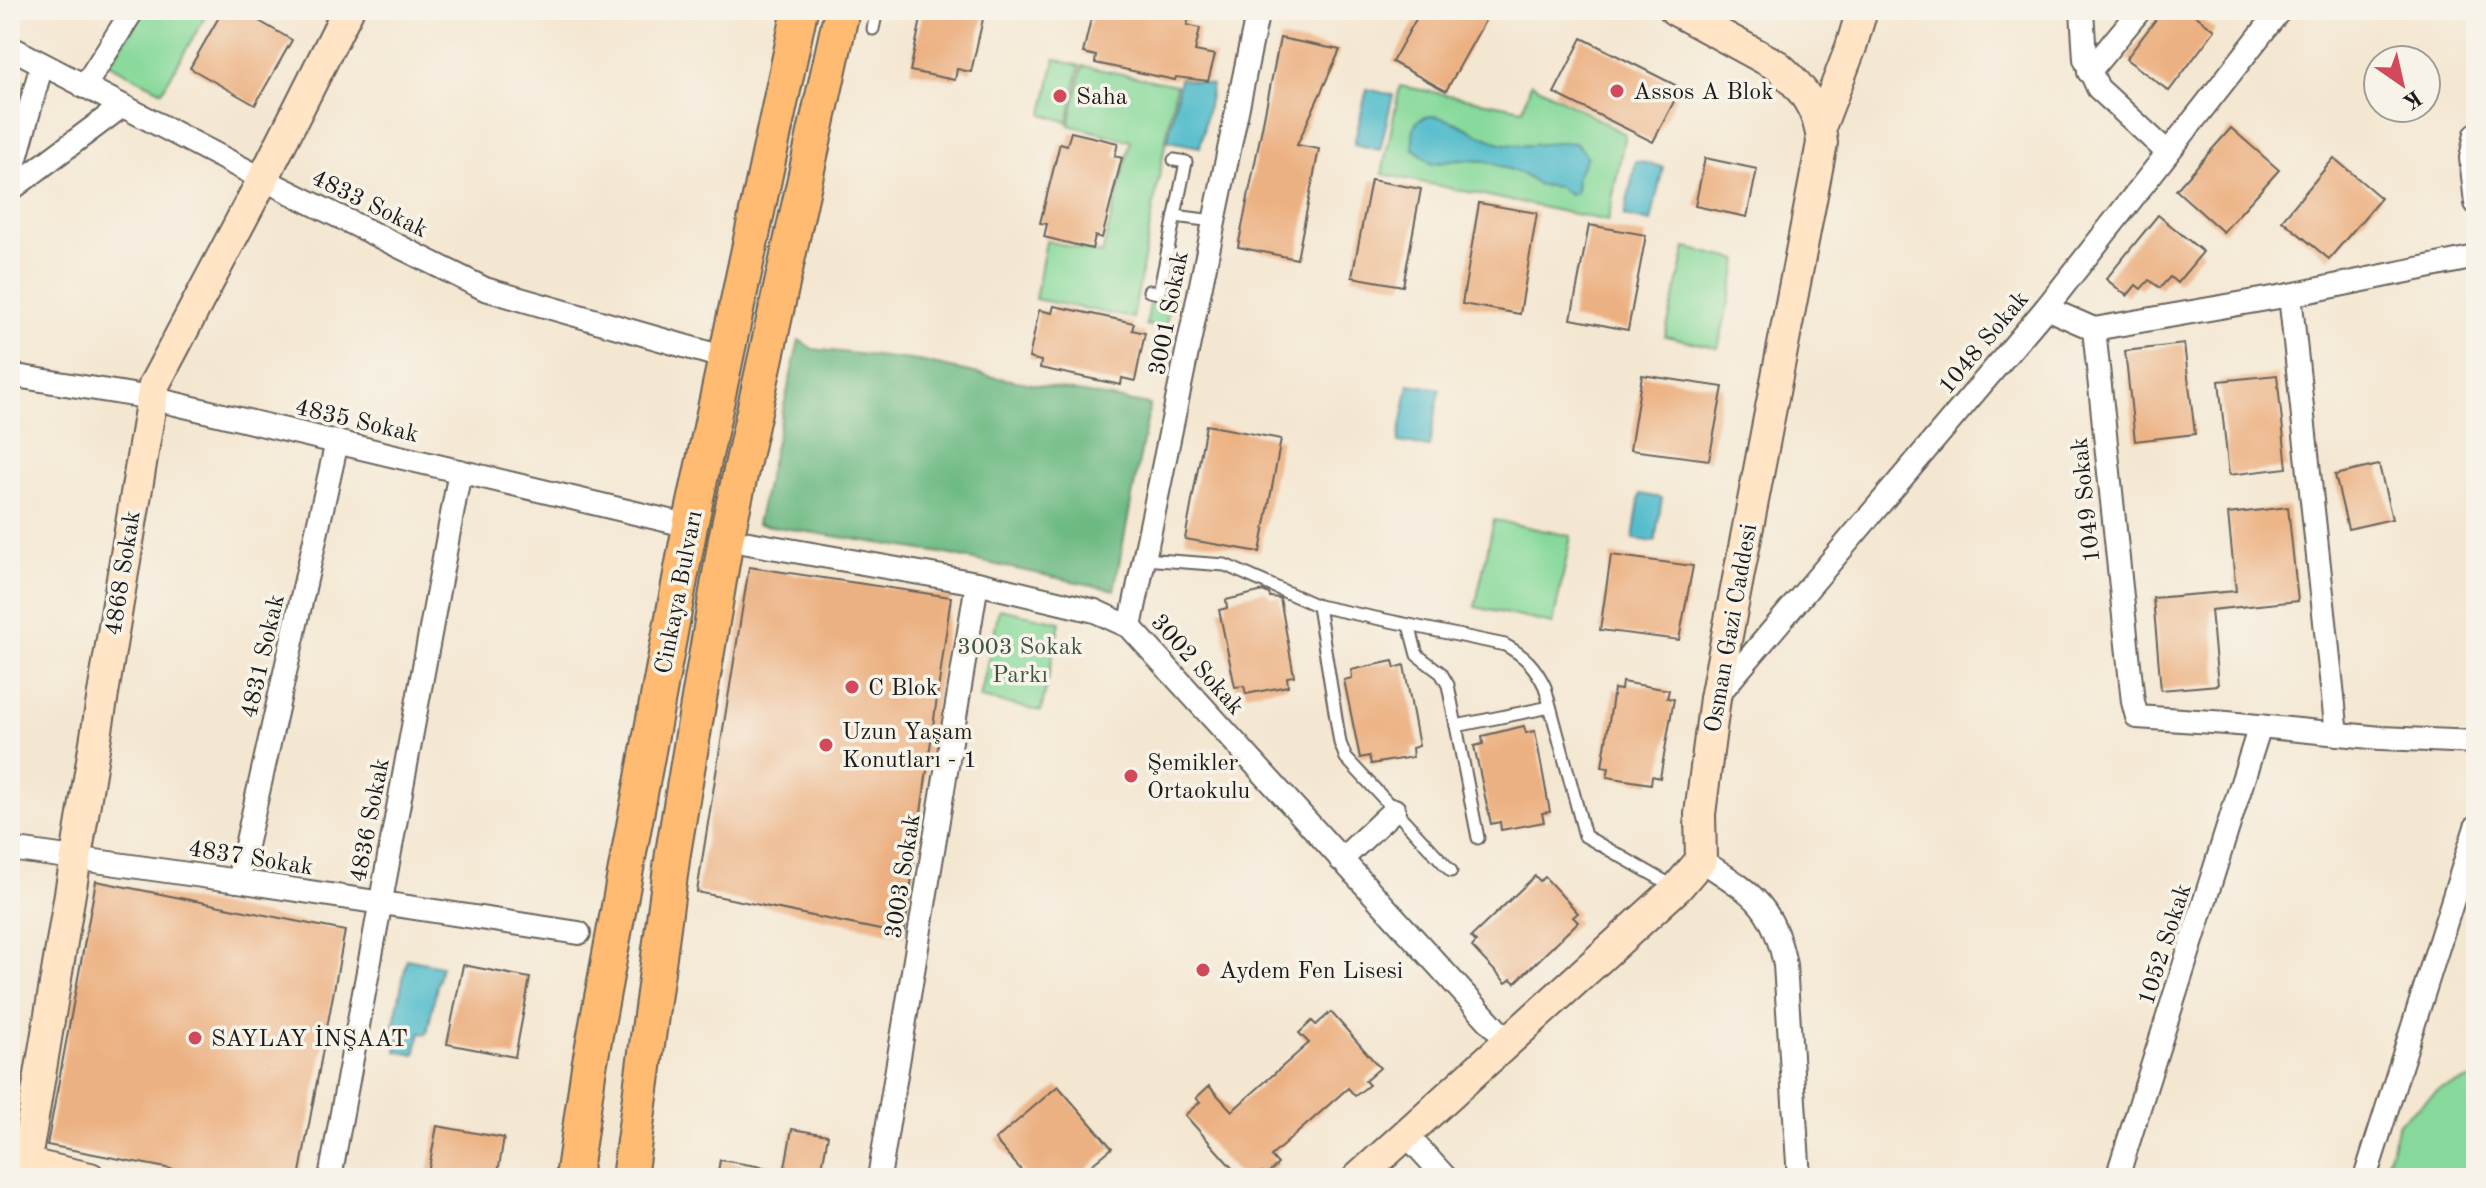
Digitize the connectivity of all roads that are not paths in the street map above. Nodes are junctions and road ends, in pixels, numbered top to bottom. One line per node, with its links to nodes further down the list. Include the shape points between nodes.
1 (133, 10): 16 (street)
2 (348, 10): 22 (street, 4868 Sokak)
3 (800, 10): 33 (main road, Cinkaya Bulvarı)
4 (842, 10): 39 (main road, Cinkaya Bulvarı)
5 (877, 10): 12 (lane)
6 (1258, 10): 27 (street, 3001 Sokak)
7 (1675, 10): 18 (street, via 1778,66 1805,96)
8 (1862, 10): 18 (street, Osman Gazi Caddesi)
9 (2082, 10): 15 (street)
10 (2140, 10): 15 (street)
11 (2280, 10): 20 (street, 1048 Sokak)
12 (873, 29)
13 (10, 47): 14 (street, 4833 Sokak)
14 (42, 64): 16 (street, 4833 Sokak); 23 (street)
15 (2089, 72): 20 (street, via 2098,88)
16 (84, 87): 17 (street, 4833 Sokak)
17 (122, 106): 22 (street, 4833 Sokak); 24 (street)
18 (1821, 125): 45 (street, Osman Gazi Caddesi, via 1822,143)
19 (2476, 134): 25 (street, via 2471,158)
20 (2167, 152): 31 (street, 1048 Sokak)
21 (1174, 160): 26 (lane, via 1186,162)
22 (263, 179): 33 (street, 4833 Sokak, via 485,289); 35 (street, 4868 Sokak)
23 (10, 180)
24 (10, 190)
25 (2476, 203)
26 (1175, 216): 27 (lane); 29 (lane, via 1159,293)
27 (1213, 221): 40 (street, 3001 Sokak)
28 (2476, 257): 30 (street)
29 (1149, 291)
30 (2290, 295): 32 (street); 49 (street)
31 (2046, 308): 32 (street); 45 (street, 1048 Sokak)
32 (2094, 329): 48 (street, 1049 Sokak, via 2137,717)
33 (726, 358): 38 (main road, Cinkaya Bulvarı)
34 (10, 375): 35 (street, 4835 Sokak)
35 (151, 398): 36 (street, 4835 Sokak); 55 (street, 4868 Sokak)
36 (337, 442): 37 (street, 4835 Sokak); 59 (street, 4831 Sokak)
37 (460, 471): 38 (street, 4835 Sokak); 61 (street, 4836 Sokak)
38 (690, 526): 68 (main road, Cinkaya Bulvarı)
39 (726, 539): 41 (street, 3002 Sokak); 69 (main road, Cinkaya Bulvarı, via 673,853)
40 (1144, 559): 42 (lane, via 1225,565); 44 (street, 3001 Sokak)
41 (977, 583): 44 (street, 3002 Sokak, via 1095,611); 70 (street, 3003 Sokak)
42 (1318, 606): 43 (lane); 51 (lane, via 1340,743 1346,758)
43 (1409, 625): 46 (lane, via 1505,645 1524,655 1541,678); 47 (lane, via 1417,655 1448,685)
44 (1130, 627): 56 (street, 3002 Sokak)
45 (1715, 698): 57 (street, Osman Gazi Caddesi, via 1700,814)
46 (1550, 707): 47 (lane); 60 (lane, via 1585,836)
47 (1456, 726): 53 (lane)
48 (2260, 726): 49 (street); 74 (street, 1052 Sokak)
49 (2337, 734): 50 (street)
50 (2476, 742)
51 (1394, 810): 56 (street); 58 (lane)
52 (2476, 827): 75 (street)
53 (1478, 838)
54 (10, 849): 55 (street, 4837 Sokak)
55 (75, 859): 59 (street, 4837 Sokak); 65 (street, 4868 Sokak)
56 (1341, 860): 63 (street, 3002 Sokak)
57 (1701, 860): 60 (street); 73 (street, via 1759,901 1780,938)
58 (1451, 871)
59 (238, 881): 61 (street, 4837 Sokak)
60 (1677, 888): 63 (street)
61 (379, 904): 62 (street, 4837 Sokak); 67 (street, 4836 Sokak)
62 (579, 933)
63 (1508, 1042): 64 (street)
64 (1406, 1134): 71 (street); 72 (street)
65 (19, 1167): 66 (street)
66 (90, 1178)
67 (330, 1178)
68 (573, 1178)
69 (629, 1178)
70 (879, 1178)
71 (1358, 1178)
72 (1446, 1178)
73 (1799, 1178)
74 (2121, 1178)
75 (2365, 1178)

